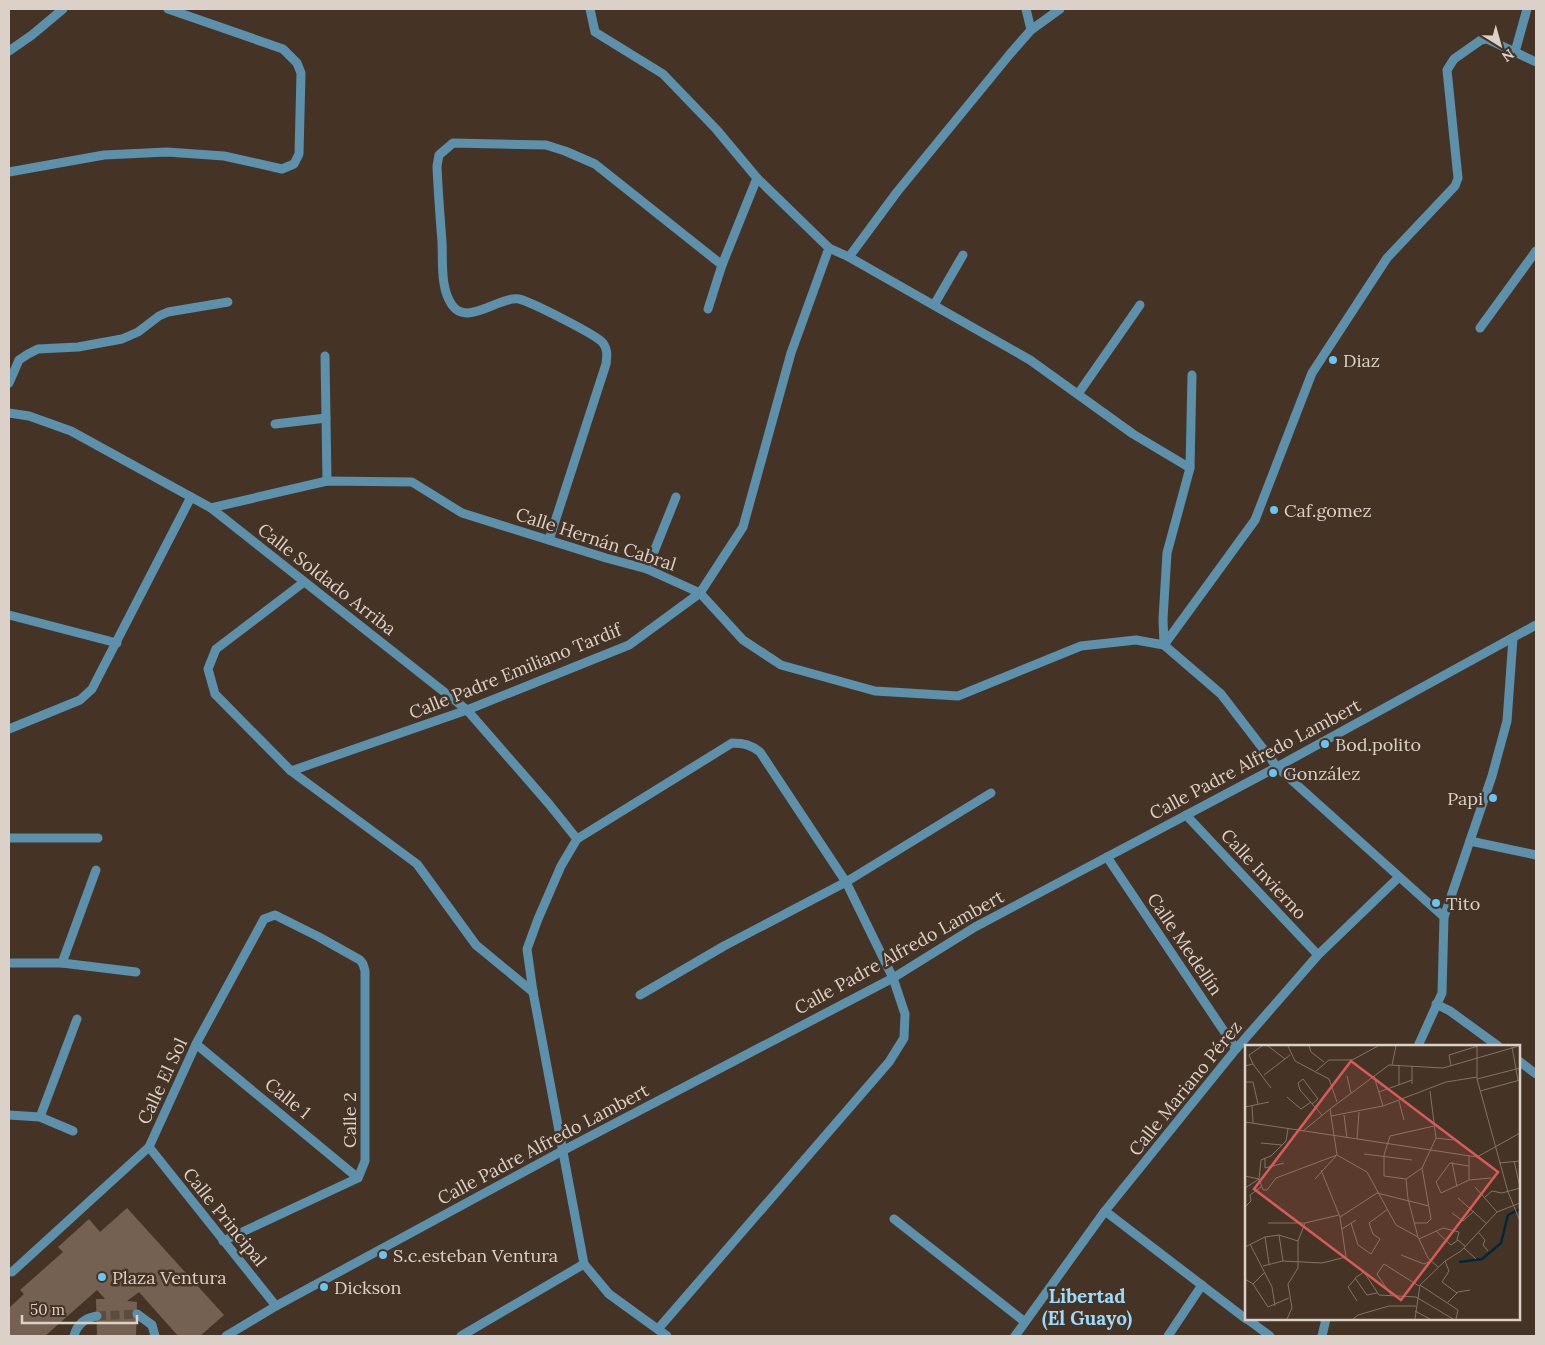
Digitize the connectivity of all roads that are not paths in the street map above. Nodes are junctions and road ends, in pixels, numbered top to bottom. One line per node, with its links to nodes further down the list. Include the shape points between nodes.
1 (63, 9): 8 (street)
2 (168, 9): 11 (street, via 283,49 297,63 301,73 299,154 294,164 282,169 224,156 167,152 104,155)
3 (590, 9): 12 (street, via 594,32 663,74)
4 (1026, 9): 7 (street)
5 (1060, 9): 7 (street)
6 (1527, 9): 9 (street)
7 (1031, 30): 16 (street, via 897,192)
8 (9, 50)
9 (1515, 52): 10 (street); 43 (street, via 1487,39 1454,58 1447,70 1458,178 1455,186 1387,258 1312,373 1255,520)
10 (1536, 62)
11 (9, 172)
12 (757, 178): 13 (street); 17 (street)
13 (829, 248): 16 (street); 38 (street, Calle Padre Emiliano Tardif, via 791,353 744,527)
14 (1536, 251): 22 (street)
15 (963, 255): 20 (street)
16 (849, 257): 20 (street)
17 (722, 265): 21 (street); 35 (street, via 595,164 565,151 546,145 453,143 439,155 437,166 445,286 452,306 464,313 482,311 502,301 519,300 602,341 608,350)
18 (228, 302): 25 (street, via 168,312 122,339 78,347 38,349 19,360)
19 (1140, 305): 26 (street)
20 (934, 306): 26 (street, via 1030,360)
21 (708, 309)
22 (1480, 328)
23 (325, 356): 28 (street)
24 (1192, 375): 30 (street)
25 (9, 384)
26 (1078, 394): 30 (street, via 1133,434)
27 (9, 413): 32 (street, Calle Soldado Arriba, via 29,416 71,431)
28 (326, 418): 29 (street); 31 (street)
29 (275, 424)
30 (1190, 468): 43 (street, via 1168,553 1162,619)
31 (327, 481): 34 (street, Calle Hernán Cabral); 35 (street, Calle Hernán Cabral, via 412,482 462,513)
32 (191, 497): 34 (street, Calle Soldado Arriba); 42 (street)
33 (676, 498): 36 (street)
34 (211, 508): 37 (street, Calle Soldado Arriba)
35 (549, 540): 36 (street, Calle Hernán Cabral)
36 (647, 569): 38 (street, Calle Hernán Cabral)
37 (304, 582): 44 (street, Calle Soldado Arriba); 47 (street, via 216,649 208,670 215,694)
38 (700, 593): 43 (street, Calle Hernán Cabral, via 743,640 781,665 875,691 958,696 1081,646 1136,640); 44 (street, Calle Padre Emiliano Tardif, via 629,645)
39 (9, 615): 42 (street)
40 (1536, 626): 41 (street, Calle Padre Alfredo Lambert)
41 (1513, 638): 46 (street, Calle Padre Alfredo Lambert); 53 (street, via 1507,721)
42 (117, 642): 45 (street, via 86,696)
43 (1164, 645): 46 (street, via 1221,694)
44 (467, 710): 47 (street, Calle Padre Emiliano Tardif); 52 (street, Calle Soldado Arriba)
45 (9, 729)
46 (1277, 767): 49 (street, Calle Padre Alfredo Lambert); 57 (street)
47 (291, 771): 66 (street, via 417,864 476,945)
48 (991, 793): 58 (street)
49 (1186, 815): 55 (street, Calle Padre Alfredo Lambert); 61 (street, Calle Invierno)
50 (9, 838): 51 (street)
51 (98, 838)
52 (577, 839): 58 (street, via 732,743 743,743 760,752); 66 (street, via 561,866 527,948)
53 (1470, 841): 54 (street); 59 (street)
54 (1536, 855)
55 (1107, 857): 65 (street, Calle Padre Alfredo Lambert, via 974,927); 73 (street, Calle Medellín)
56 (96, 870): 62 (street)
57 (1399, 877): 59 (street); 61 (street, Calle Mariano Pérez)
58 (846, 882): 65 (street); 67 (street, via 724,946)
59 (1444, 917): 68 (street, via 1442,993)
60 (319, 937): 70 (street, Calle El Sol, via 275,916 264,919); 81 (street, Calle 2, via 360,960 365,971 365,1161)
61 (1318, 956): 73 (street, Calle Mariano Pérez)
62 (62, 962): 63 (street); 64 (street)
63 (9, 963)
64 (136, 972)
65 (894, 978): 80 (street, Calle Padre Alfredo Lambert); 95 (street, via 905,1014 904,1038 888,1062)
66 (533, 992): 80 (street)
67 (640, 995)
68 (1436, 1004): 71 (street); 72 (street)
69 (77, 1019): 77 (street)
70 (196, 1044): 79 (street, Calle El Sol); 81 (street, Calle 1)
71 (1418, 1045)
72 (1497, 1045)
73 (1236, 1049): 82 (street, Calle Mariano Pérez)
74 (1520, 1062): 75 (street)
75 (1536, 1074)
76 (9, 1115): 77 (street)
77 (40, 1117): 78 (street)
78 (73, 1131)
79 (149, 1147): 84 (street, Calle Principal); 86 (street, Calle El Sol)
80 (564, 1150): 85 (street); 88 (street, Calle Padre Alfredo Lambert)
81 (358, 1178): 84 (street)
82 (1105, 1211): 87 (street); 94 (street, Calle Mariano Pérez)
83 (894, 1219): 94 (street)
84 (224, 1241): 88 (street, Calle Principal)
85 (584, 1264): 95 (street, via 609,1294); 99 (street)
86 (12, 1272)
87 (1202, 1285): 91 (street); 102 (street)
88 (276, 1306): 98 (street, Calle Padre Alfredo Lambert)
89 (137, 1314): 97 (street, via 152,1325)
90 (97, 1316): 96 (street, via 86,1318)
91 (1245, 1318)
92 (1247, 1320): 103 (street)
93 (1326, 1320): 104 (street)
94 (1025, 1322): 101 (street, Calle Mariano Pérez)
95 (658, 1329): 100 (street)
96 (74, 1336)
97 (155, 1336)
98 (226, 1336)
99 (461, 1336)
100 (667, 1336)
101 (1015, 1336)
102 (1168, 1336)
103 (1270, 1336)
104 (1322, 1336)

